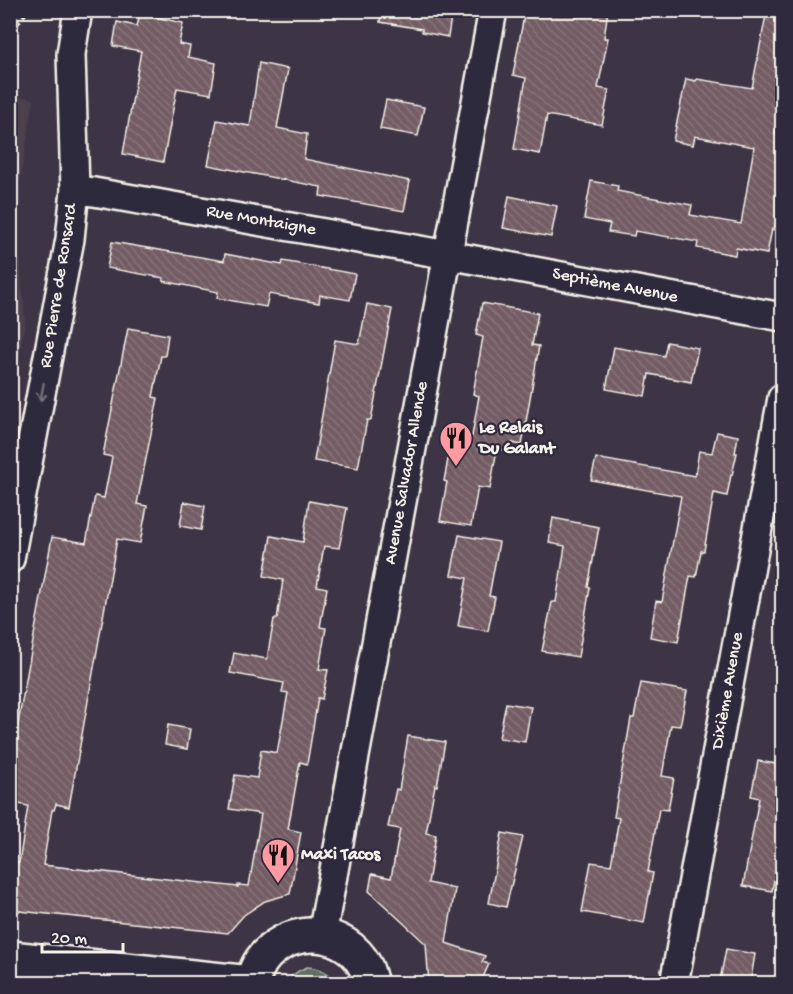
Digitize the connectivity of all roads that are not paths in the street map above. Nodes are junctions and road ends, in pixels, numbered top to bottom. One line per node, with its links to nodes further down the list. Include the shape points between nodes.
1 (78, 10): 3 (street, Rue Pierre de Ronsard, via 71,54)
2 (493, 10): 4 (street, Avenue Salvador Allende)
3 (75, 190): 4 (street, Rue Montaigne); 7 (street, Rue Pierre de Ronsard, one-way to 7, via 70,239)
4 (448, 255): 5 (street, Septième Avenue); 8 (street, Avenue Salvador Allende)
5 (783, 317)
6 (783, 398): 12 (street, Dixième Avenue)
7 (10, 559)
8 (322, 935): 10 (street, via 306,934 277,945 256,968); 11 (street, via 339,940 354,951)
9 (10, 958): 10 (street)
10 (251, 983)
11 (371, 984)
12 (674, 984)

